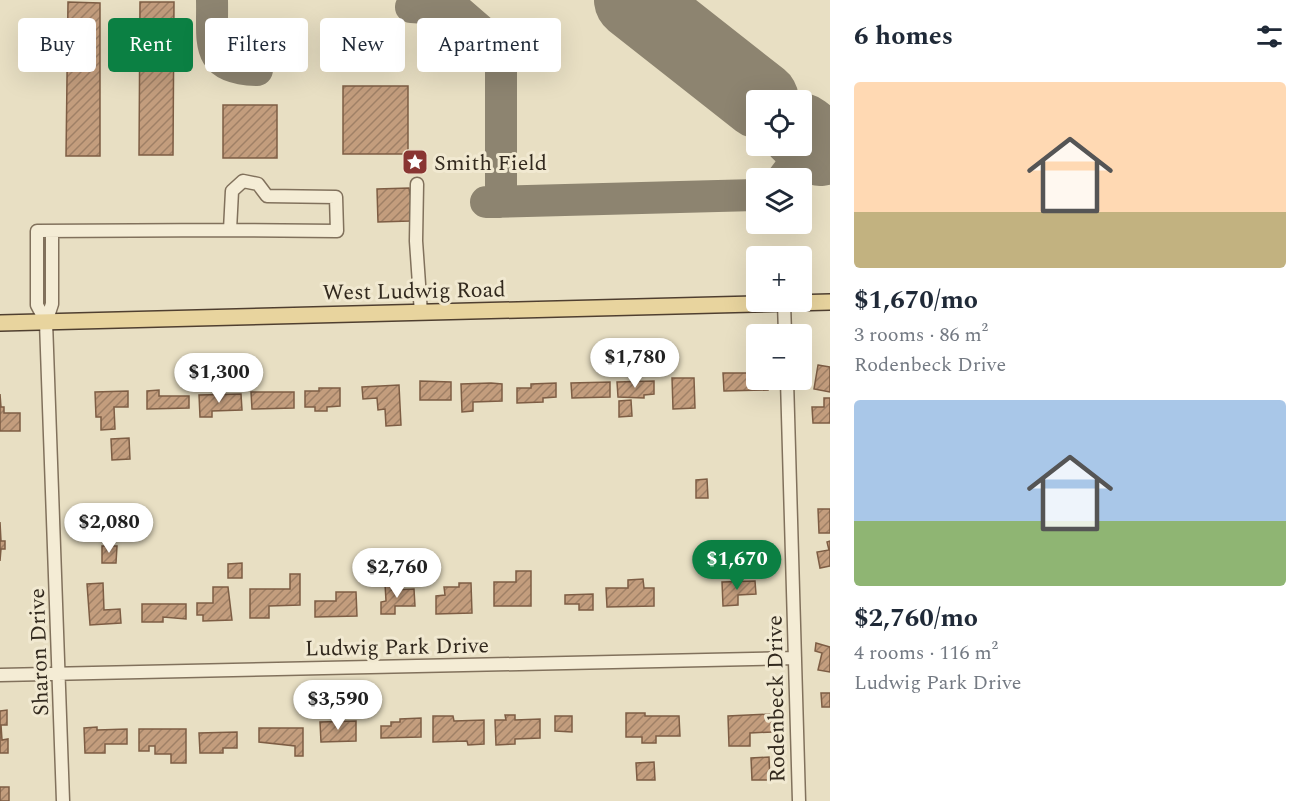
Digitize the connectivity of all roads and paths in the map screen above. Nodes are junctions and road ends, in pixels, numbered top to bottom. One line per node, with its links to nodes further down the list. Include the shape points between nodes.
1 (417, 184): 7 (street)
2 (230, 230): 2 (street, via 232,191 243,181 258,184 267,196 336,197 337,231); 3 (street)
3 (52, 231): 9 (street, via 52,304); 9 (street, via 37,231 37,305)
4 (812, 302): 5 (main road, West Ludwig Road)
5 (830, 302)
6 (746, 304): 7 (main road, West Ludwig Road)
7 (421, 313): 9 (main road, West Ludwig Road)
8 (0, 322): 9 (main road, West Ludwig Road)
9 (46, 322): 13 (street, Sharon Drive)
10 (787, 390): 11 (street, Rodenbeck Drive)
11 (795, 658): 13 (street, Ludwig Park Drive); 15 (street, Rodenbeck Drive)
12 (0, 675): 13 (street, Ludwig Park Drive)
13 (60, 675): 14 (street, Sharon Drive)
14 (63, 801)
15 (799, 801)

